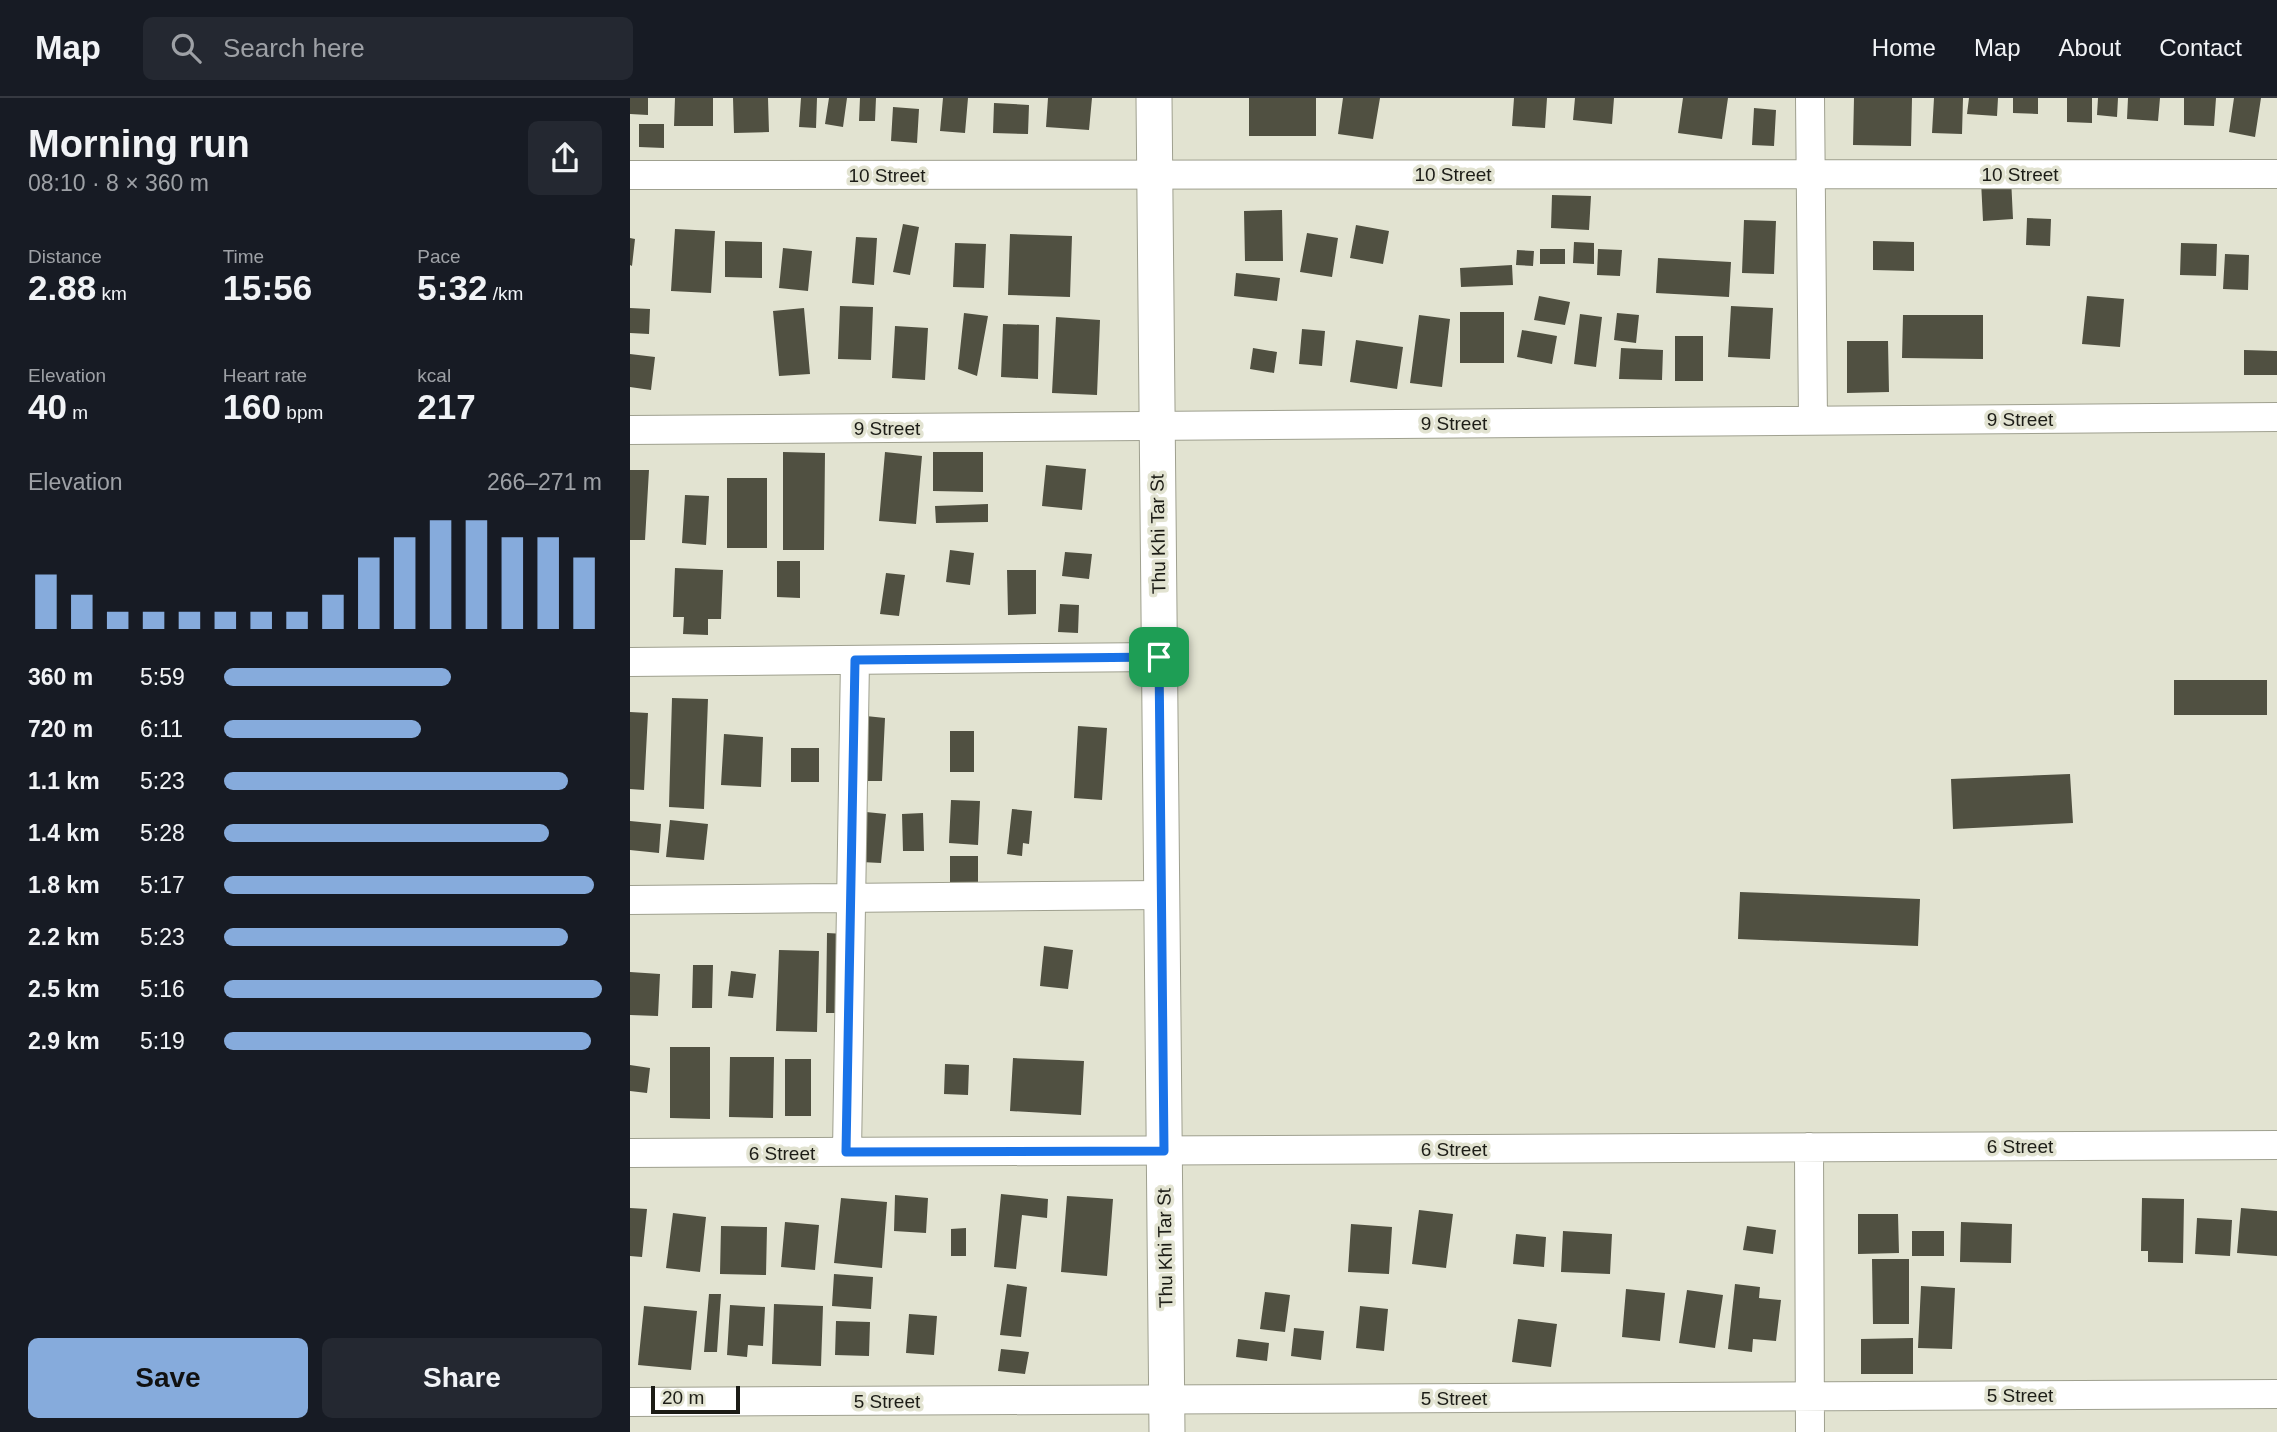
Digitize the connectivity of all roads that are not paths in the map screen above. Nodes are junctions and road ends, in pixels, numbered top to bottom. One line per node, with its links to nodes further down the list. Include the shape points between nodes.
1 (1154, 98): 6 (street, Thu Khi Tar St)
2 (1810, 98): 3 (street)
3 (1811, 174): 4 (street, 10 Street); 6 (street, 10 Street); 8 (street)
4 (2277, 174)
5 (630, 175): 6 (street, 10 Street)
6 (1155, 175): 9 (street, Thu Khi Tar St)
7 (2277, 417): 8 (street, 9 Street)
8 (1812, 420): 9 (street, 9 Street)
9 (1157, 426): 10 (street, 9 Street); 11 (street, Thu Khi Tar St)
10 (630, 430)
11 (1159, 657): 12 (street); 14 (street, Thu Khi Tar St)
12 (855, 660): 13 (street); 15 (street)
13 (630, 662)
14 (1162, 895): 15 (street); 19 (street, Thu Khi Tar St)
15 (851, 898): 16 (street); 20 (street)
16 (630, 900)
17 (2277, 1145): 18 (street, 6 Street)
18 (1809, 1147): 19 (street, 6 Street); 23 (street)
19 (1164, 1151): 20 (street, 6 Street); 25 (street, Thu Khi Tar St)
20 (846, 1152): 21 (street, 6 Street)
21 (630, 1153)
22 (2277, 1394): 23 (street, 5 Street)
23 (1810, 1397): 25 (street, 5 Street); 26 (street)
24 (630, 1402): 25 (street, 5 Street)
25 (1167, 1416)
26 (1810, 1432)

